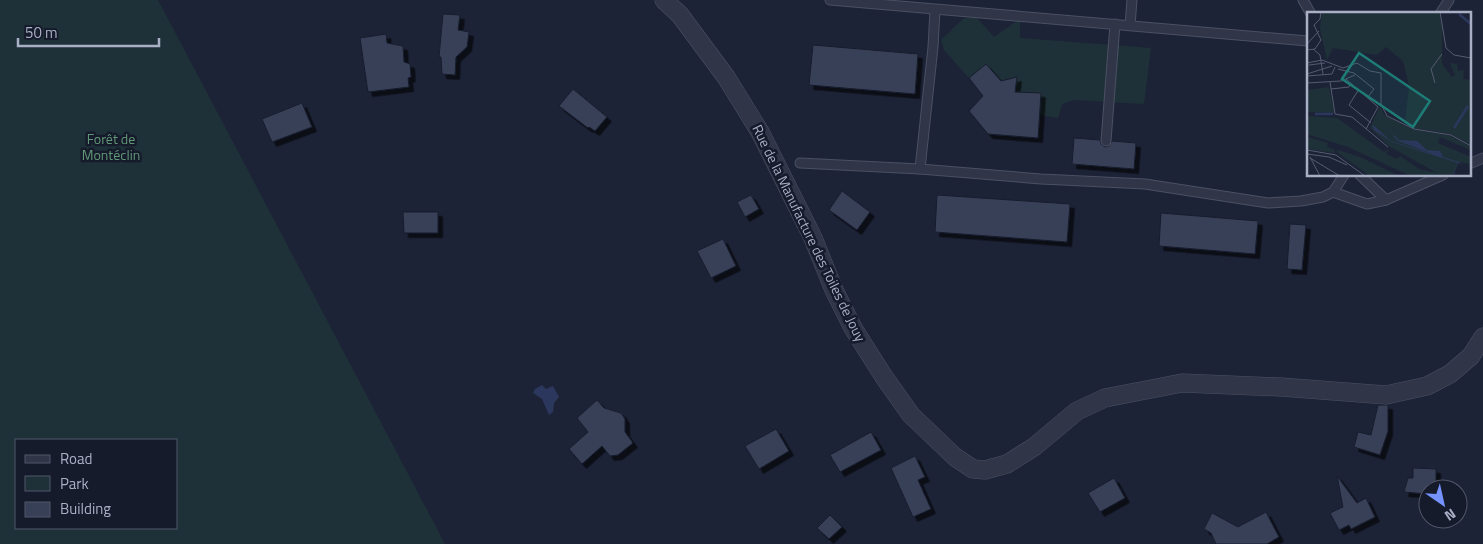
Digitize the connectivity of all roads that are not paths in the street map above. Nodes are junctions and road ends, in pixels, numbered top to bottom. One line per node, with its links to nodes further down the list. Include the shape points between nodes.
1 (664, 0): 22 (street, Rue de la Manufacture des Toiles de Jouy, via 680,15 726,77 760,132 853,328 884,377 912,415 955,457 973,469 985,470 1008,464 1078,412 1105,398 1182,383 1386,395 1427,386 1450,374 1471,356)
2 (830, 0): 6 (lane)
3 (1132, 0): 10 (lane)
4 (1303, 0): 7 (lane)
5 (1449, 0): 8 (lane)
6 (935, 10): 9 (lane); 16 (lane)
7 (1310, 12)
8 (1441, 12)
9 (1115, 24): 10 (lane); 12 (lane)
10 (1130, 25): 11 (lane)
11 (1307, 41)
12 (1106, 141)
13 (1483, 158): 15 (lane)
14 (800, 163): 16 (lane)
15 (1470, 164)
16 (920, 169): 20 (lane, via 1145,184 1268,202 1301,201)
17 (1343, 176): 20 (lane)
18 (1361, 176): 21 (lane)
19 (1441, 176): 21 (lane)
20 (1333, 192): 21 (lane, via 1367,204)
21 (1386, 200)
22 (1483, 337)

